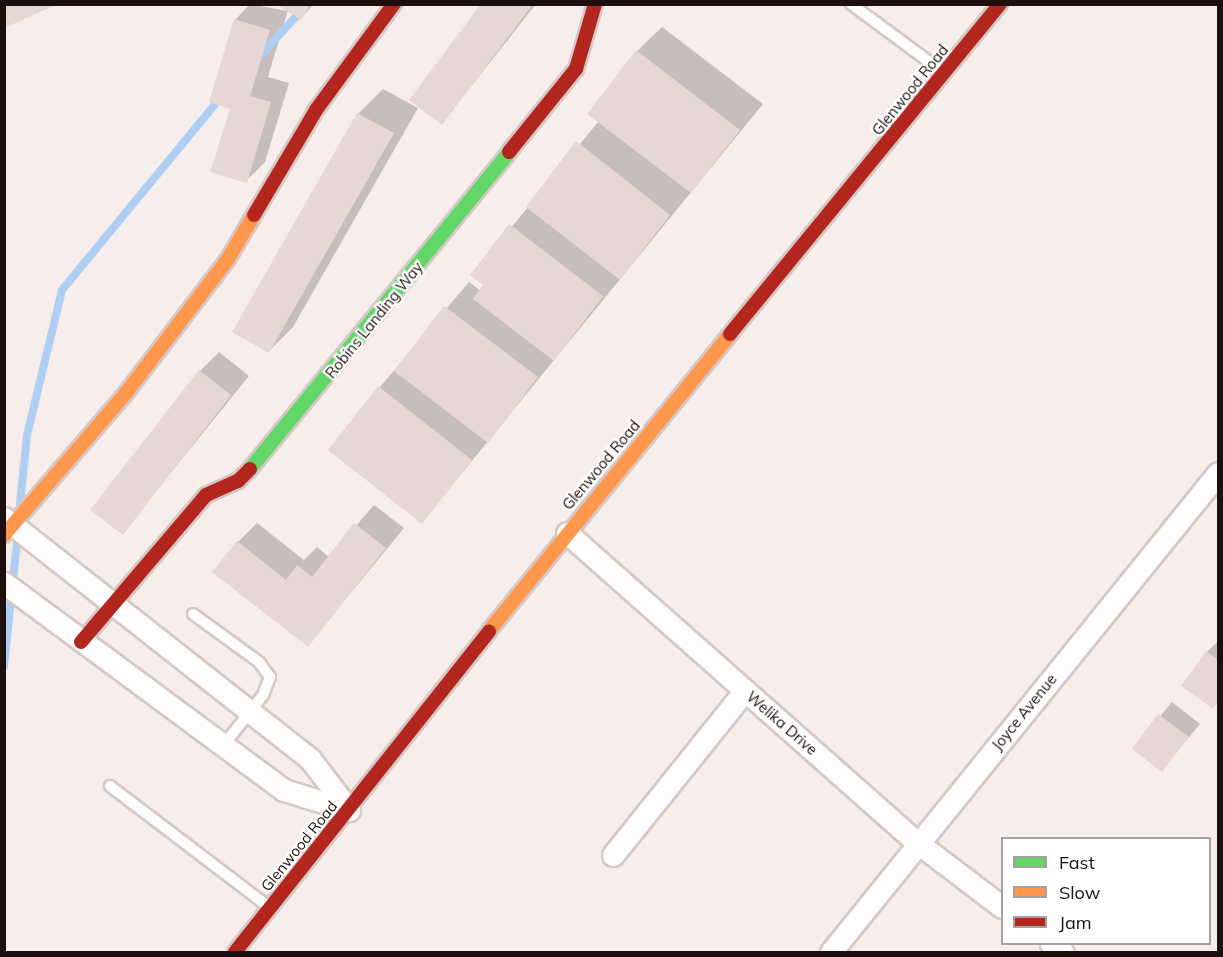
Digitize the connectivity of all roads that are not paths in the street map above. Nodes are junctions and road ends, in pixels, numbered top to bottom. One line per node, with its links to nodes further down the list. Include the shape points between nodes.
1 (394, 4): 7 (street, via 316,110 228,259 126,393)
2 (595, 4): 10 (street, Robins Landing Way, via 576,69 275,443 238,481 206,495)
3 (851, 4): 5 (lane)
4 (1000, 4): 5 (street, Glenwood Road)
5 (944, 74): 8 (street, Glenwood Road)
6 (1218, 473): 18 (street, Joyce Avenue)
7 (7, 526): 10 (street)
8 (567, 533): 13 (street, Welika Drive); 17 (street, Glenwood Road)
9 (4, 583): 12 (street)
10 (116, 606): 12 (street, Robins Landing Way); 14 (street)
11 (193, 614): 14 (lane, via 259,662 270,677)
12 (81, 642): 15 (street)
13 (745, 690): 18 (street, Welika Drive); 19 (street)
14 (251, 713): 15 (lane); 17 (street, via 310,759)
15 (223, 746): 17 (street, via 284,790)
16 (110, 786): 21 (lane)
17 (349, 810): 21 (street, Glenwood Road)
18 (918, 843): 20 (street, Welika Drive); 23 (street, Joyce Avenue)
19 (613, 855)
20 (1001, 906)
21 (271, 908): 22 (street, Glenwood Road)
22 (235, 952)
23 (831, 952)

